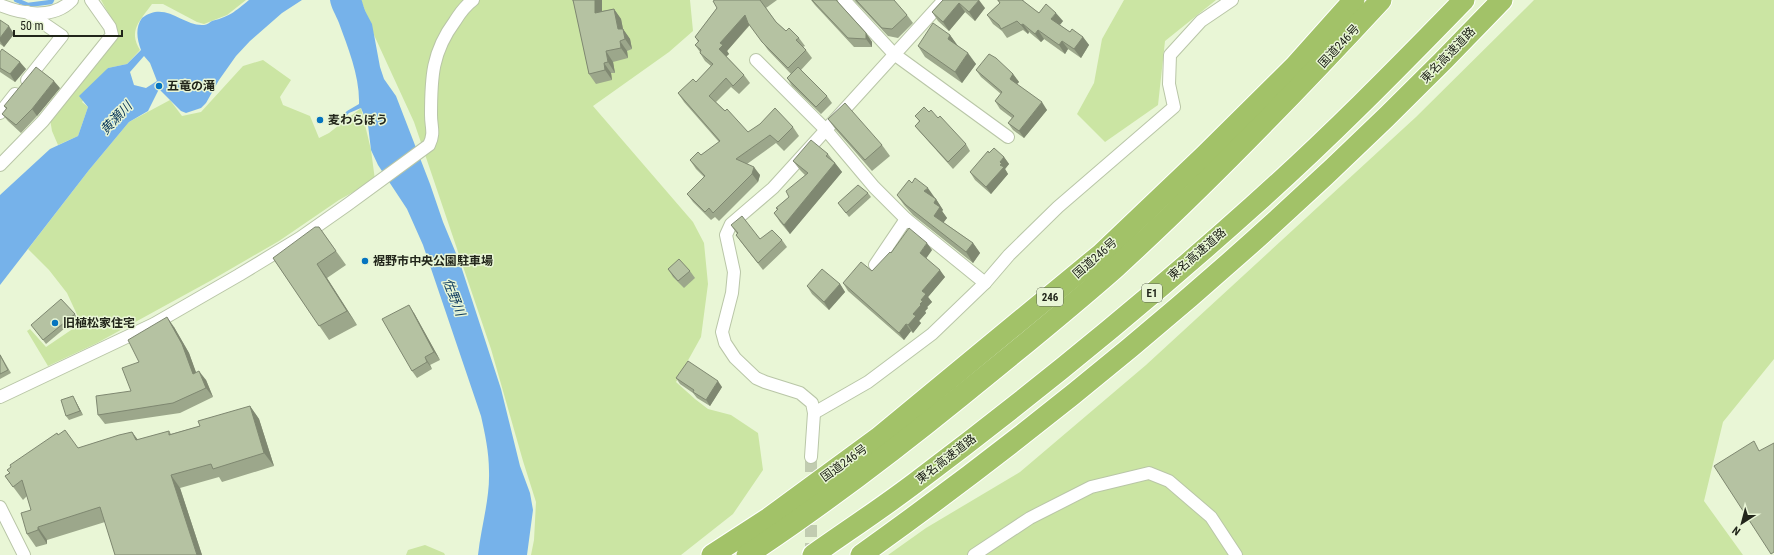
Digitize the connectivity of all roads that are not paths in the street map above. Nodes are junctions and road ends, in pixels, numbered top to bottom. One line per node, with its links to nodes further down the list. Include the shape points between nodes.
1 (72, 0): 12 (street, via 54,11 41,14)
2 (91, 0): 19 (street, via 110,27 112,35 43,121)
3 (473, 0): 23 (street, via 466,5 440,42 433,70 433,136 429,145 300,238 226,283 154,324)
4 (844, 0): 13 (street)
5 (944, 0): 13 (street)
6 (1232, 0): 22 (street, via 1201,21 1170,55 1169,84 1174,107 1058,207 1009,254)
7 (1354, 0): 28 (highway, 国道246号 / 246, via 1294,66 1101,254 878,438 769,518)
8 (1381, 0): 29 (highway, 国道246号 / 246, via 1219,169 1114,269 890,454)
9 (1464, 0): 30 (highway, 東名高速道路 / E1, via 1255,204 1126,315 1033,392 920,479)
10 (1502, 0): 31 (highway, 東名高速道路 / E1, via 1400,104 1262,233 1138,340 1036,423)
11 (0, 5): 12 (street)
12 (27, 12): 15 (street, via 62,36)
13 (894, 54): 17 (street); 18 (street)
14 (756, 60): 17 (street)
15 (5, 98): 16 (street)
16 (0, 113)
17 (826, 130): 20 (street, via 874,187); 24 (street, via 772,188 731,224 726,236 734,272 732,293 722,332 725,344 735,358 756,378 806,396 812,402)
18 (1008, 137)
19 (0, 165)
20 (906, 219): 21 (street); 22 (street)
21 (874, 265)
22 (985, 283): 24 (street, via 932,334 868,382)
23 (0, 397)
24 (814, 413): 25 (street)
25 (811, 457)
26 (0, 507): 27 (street)
27 (21, 554)
28 (712, 555)
29 (747, 555)
30 (813, 555)
31 (861, 555)
32 (974, 555): 33 (street, via 1030,518 1091,487 1149,474 1169,481 1211,517)
33 (1236, 555)

